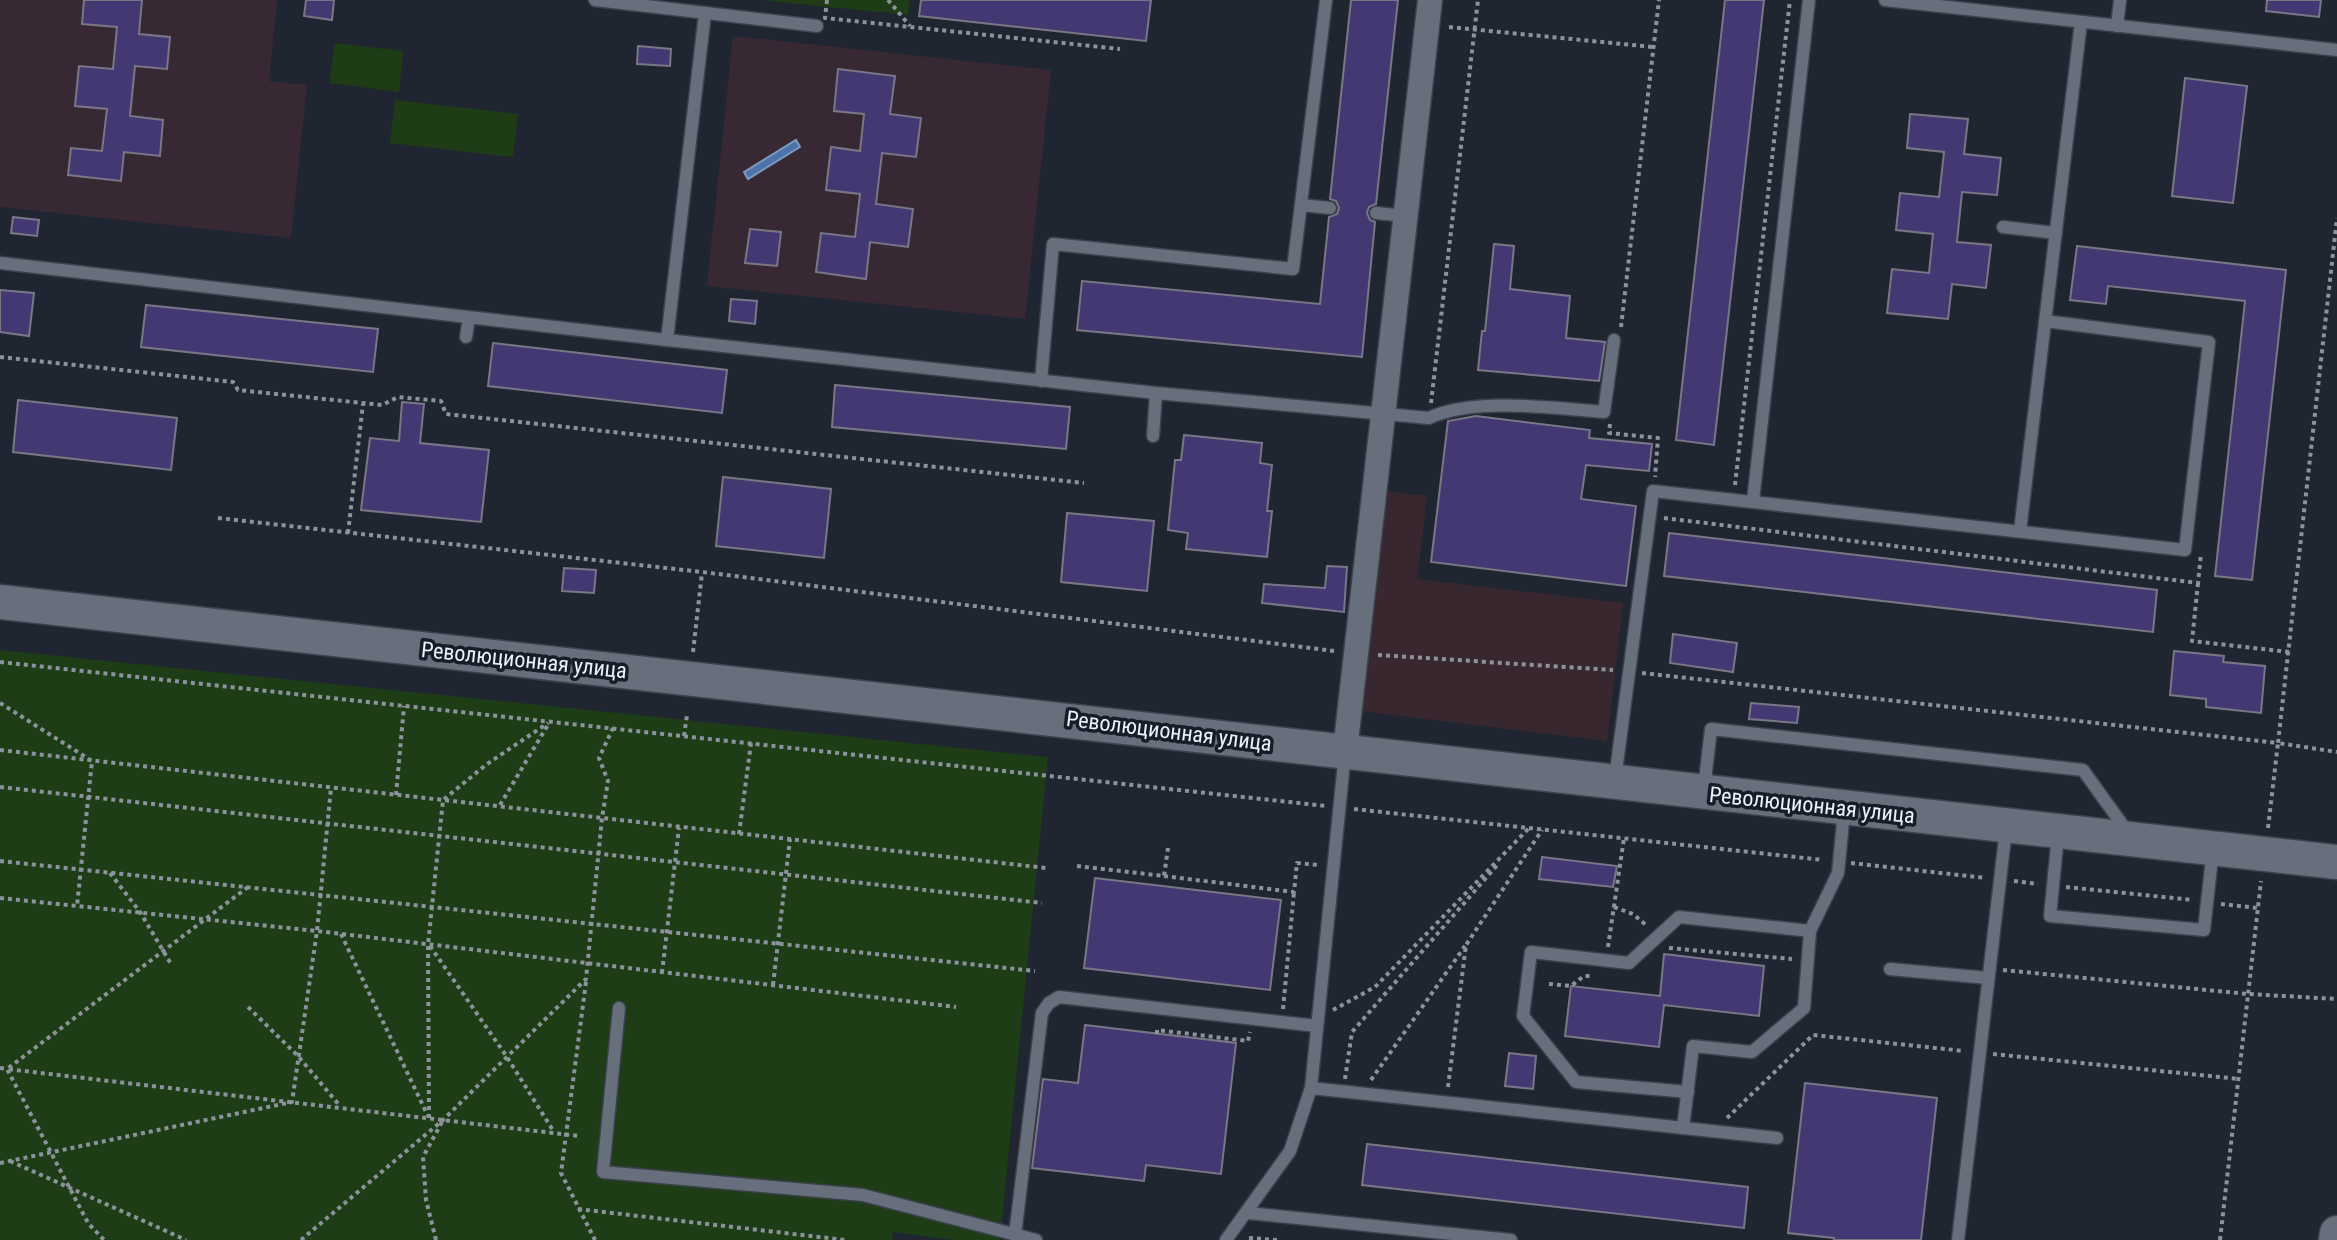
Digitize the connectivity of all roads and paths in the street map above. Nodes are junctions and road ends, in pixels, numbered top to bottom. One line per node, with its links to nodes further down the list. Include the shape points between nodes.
1 (595, 0): 12 (lane)
2 (827, 0): 17 (path, via 825,18)
3 (888, 0): 17 (path)
4 (1326, 0): 22 (lane)
5 (1430, 0): 14 (street)
6 (1478, 0): 18 (path)
7 (1659, 0): 19 (path)
8 (1790, 0): 45 (path)
9 (1809, 0): 46 (lane)
10 (1885, 0): 13 (lane)
11 (2120, 0): 16 (lane)
12 (705, 13): 15 (lane); 33 (lane)
13 (2081, 22): 16 (lane); 28 (lane)
14 (1427, 25): 18 (path); 25 (street)
15 (817, 26)
16 (2117, 26): 21 (lane)
17 (911, 27): 20 (path)
18 (1475, 30): 19 (path); 40 (path)
19 (1653, 47): 34 (path)
20 (1120, 49)
21 (2337, 50)
22 (1301, 205): 23 (lane); 36 (lane, via 1293,269 1053,244)
23 (1330, 208)
24 (1376, 213): 25 (lane)
25 (1406, 216): 39 (street)
26 (2337, 218): 53 (path)
27 (2003, 227): 28 (lane)
28 (2056, 233): 31 (lane)
29 (0, 263): 30 (lane)
30 (469, 318): 32 (lane); 33 (lane)
31 (2045, 321): 48 (lane); 48 (lane, via 2209,342 2187,535 2185,550)
32 (466, 337)
33 (667, 340): 36 (lane)
34 (1617, 340): 40 (lane, via 1604,412 1448,409)
35 (0, 357): 38 (path, via 233,382 238,390)
36 (1041, 381): 37 (lane)
37 (1156, 393): 39 (lane); 42 (lane)
38 (363, 403): 43 (path, via 382,405 398,397 433,400 441,401 446,414); 49 (path)
39 (1381, 414): 40 (lane); 54 (street)
40 (1429, 418)
41 (1611, 418): 44 (path, via 1609,433 1658,438)
42 (1153, 436)
43 (1084, 483)
44 (1653, 491): 45 (lane); 57 (lane)
45 (1733, 499): 46 (lane)
46 (1753, 501): 48 (lane)
47 (218, 518): 49 (path)
48 (2020, 531)
49 (348, 533): 50 (path)
50 (702, 572): 54 (path); 55 (path)
51 (2198, 583): 53 (path, via 2192,641)
52 (0, 602): 67 (main road, Революционная улица)
53 (2289, 652): 65 (path)
54 (1354, 654): 57 (path); 67 (street)
55 (693, 656)
56 (0, 662): 59 (path)
57 (1629, 671): 65 (path); 70 (lane)
58 (0, 703): 69 (path)
59 (404, 706): 61 (path); 74 (path)
60 (687, 715): 63 (path)
61 (550, 721): 62 (path); 76 (path); 77 (path)
62 (613, 728): 63 (path); 80 (path, via 599,758 608,781)
63 (684, 736): 64 (path)
64 (751, 743): 78 (path); 87 (path)
65 (2278, 743): 68 (path); 95 (path)
66 (0, 750): 69 (path)
67 (1345, 751): 70 (main road, Революционная улица); 78 (lane)
68 (2337, 752)
69 (92, 761): 72 (path); 75 (path)
70 (1614, 783): 73 (main road, Революционная улица)
71 (0, 787): 75 (path)
72 (331, 788): 74 (path); 81 (path)
73 (1704, 792): 79 (main road, Революционная улица); 91 (lane, via 1711,729 2083,770)
74 (396, 795): 76 (path)
75 (88, 797): 81 (path); 103 (path)
76 (443, 800): 77 (path); 88 (path)
77 (499, 806): 80 (path)
78 (1339, 807): 84 (path); 147 (lane)
79 (1844, 808): 82 (main road, Революционная улица); 98 (lane)
80 (602, 818): 83 (path); 94 (path)
81 (328, 824): 88 (path); 111 (path)
82 (2006, 826): 86 (main road, Революционная улица); 107 (lane)
83 (679, 827): 87 (path); 97 (path)
84 (1529, 828): 85 (path); 147 (path, via 1375,987); 155 (path, via 1352,1032)
85 (1542, 830): 89 (path); 129 (path)
86 (2058, 832): 91 (main road, Революционная улица); 108 (lane)
87 (739, 834): 90 (path)
88 (439, 836): 94 (path); 116 (path)
89 (1624, 838): 98 (path); 117 (path)
90 (790, 839): 102 (path); 105 (path)
91 (2134, 840): 93 (main road, Революционная улица)
92 (1168, 848): 106 (path)
93 (2213, 848): 95 (main road, Революционная улица); 113 (lane)
94 (600, 853): 97 (path); 121 (path)
95 (2265, 854): 99 (main road, Революционная улица); 118 (path)
96 (0, 861): 103 (path)
97 (675, 862): 105 (path); 124 (path)
98 (1839, 862): 107 (path); 123 (lane)
99 (2337, 862)
100 (1297, 863): 110 (path)
101 (1077, 866): 106 (path)
102 (1046, 868)
103 (82, 869): 104 (path); 115 (path)
104 (110, 873): 109 (path); 119 (path)
105 (786, 875): 114 (path); 127 (path)
106 (1164, 876): 110 (path)
107 (2000, 879): 108 (path); 138 (lane)
108 (2053, 885): 113 (path); 113 (lane, via 2050,916 2204,930)
109 (248, 887): 111 (path); 120 (path)
110 (1294, 892): 147 (path, via 1283,1014)
111 (320, 895): 116 (path); 122 (path)
112 (0, 898): 115 (path)
113 (2207, 902): 118 (path)
114 (1042, 903)
115 (77, 906): 119 (path)
116 (432, 907): 121 (path); 128 (path)
117 (1614, 907): 126 (path, via 1644,922); 131 (path)
118 (2258, 908): 142 (path)
119 (140, 912): 120 (path); 130 (path)
120 (206, 919): 122 (path); 130 (path)
121 (592, 923): 124 (path); 134 (path)
122 (317, 931): 125 (path); 149 (path)
123 (1810, 931): 126 (lane, via 1679,917); 132 (lane)
124 (667, 932): 127 (path); 137 (path)
125 (341, 934): 128 (path); 161 (path)
126 (1656, 938): 131 (lane, via 1629,963); 132 (path, via 1663,948)
127 (778, 944): 136 (path); 141 (path)
128 (428, 945): 134 (path); 150 (path); 161 (path)
129 (1466, 945): 157 (path); 159 (path)
130 (163, 952): 133 (path); 152 (path)
131 (1606, 960): 140 (path, via 1604,975 1584,976 1571,986); 156 (lane, via 1531,952 1523,1016 1576,1082)
132 (1807, 961): 156 (lane, via 1804,1008 1752,1052 1693,1046)
133 (171, 964)
134 (588, 964): 137 (path); 139 (path)
135 (1890, 969): 138 (lane)
136 (1035, 971)
137 (662, 973): 141 (path)
138 (1989, 973): 142 (path); 148 (lane)
139 (586, 979): 150 (path); 166 (path)
140 (1549, 984)
141 (773, 985): 145 (path)
142 (2248, 994): 143 (path); 153 (path)
143 (2337, 999)
144 (248, 1007): 149 (path)
145 (956, 1007)
146 (619, 1008): 176 (lane, via 603,1172 863,1195)
147 (1318, 1022): 154 (lane); 176 (lane, via 1059,997 1049,1003 1042,1013)
148 (1979, 1052): 153 (path); 164 (path, via 1813,1035); 188 (lane)
149 (298, 1056): 158 (path); 160 (path)
150 (507, 1057): 162 (path); 165 (path)
151 (0, 1068): 152 (path)
152 (7, 1069): 158 (path); 169 (path)
153 (2239, 1079): 189 (path)
154 (1311, 1088): 155 (lane); 174 (lane, via 1290,1151)
155 (1344, 1091): 157 (lane)
156 (1688, 1092): 163 (lane)
157 (1361, 1093): 159 (lane)
158 (292, 1102): 160 (path); 169 (path)
159 (1446, 1102): 163 (lane)
160 (342, 1108): 161 (path)
161 (429, 1118): 162 (path)
162 (443, 1120): 165 (path); 180 (path); 181 (path, via 423,1157)
163 (1683, 1128): 164 (lane)
164 (1714, 1131): 168 (lane)
165 (555, 1133): 166 (path)
166 (566, 1134): 167 (path); 173 (path, via 561,1173)
167 (579, 1136)
168 (1777, 1138)
169 (50, 1153): 170 (path); 172 (path)
170 (10, 1161): 171 (path); 172 (path)
171 (0, 1163)
172 (70, 1188): 178 (path, via 88,1223); 179 (path)
173 (578, 1209): 182 (path); 183 (path)
174 (1248, 1213): 185 (lane); 187 (lane)
175 (2337, 1233): 190 (main road)
176 (1015, 1235): 184 (lane)
177 (1249, 1238): 186 (path)
178 (104, 1240)
179 (186, 1240)
180 (301, 1240)
181 (436, 1240)
182 (595, 1240)
183 (845, 1240)
184 (1036, 1240)
185 (1226, 1240)
186 (1277, 1240)
187 (1511, 1240)
188 (1958, 1240)
189 (2220, 1240)
190 (2336, 1240)

